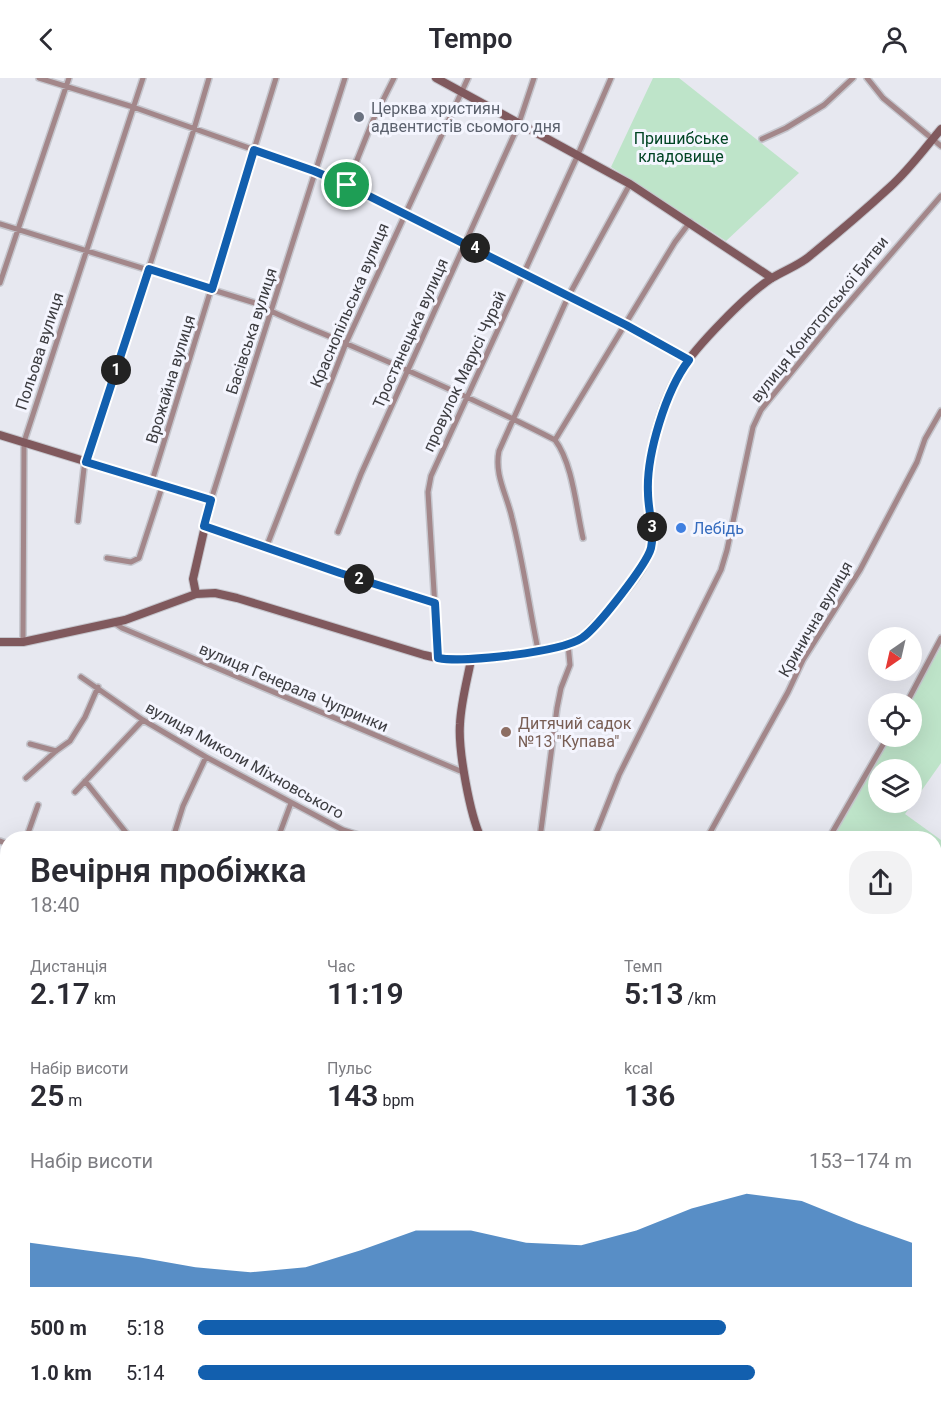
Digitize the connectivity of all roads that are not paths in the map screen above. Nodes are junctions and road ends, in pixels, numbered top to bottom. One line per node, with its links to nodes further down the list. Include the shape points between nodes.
1 (39, 78): 14 (street)
2 (69, 78): 14 (street)
3 (142, 78): 16 (street, Польова вулиця)
4 (209, 78): 18 (street)
5 (276, 78): 23 (street, Врожайна вулиця)
6 (345, 78): 25 (street, Басівська вулиця)
7 (394, 78): 27 (street)
8 (436, 78): 15 (main road)
9 (468, 78): 15 (street, Краснопільська вулиця)
10 (534, 78): 17 (street, Тростянецька вулиця)
11 (611, 78): 24 (street, провулок Марусі Чурай)
12 (853, 78): 20 (street, via 824,105)
13 (867, 78): 21 (street, via 883,98)
14 (66, 87): 16 (street); 32 (street)
15 (463, 92): 17 (main road); 29 (street, Краснопільська вулиця)
16 (133, 107): 18 (street); 34 (street, Польова вулиця)
17 (519, 122): 24 (main road); 33 (street, Тростянецька вулиця)
18 (194, 129): 23 (street); 35 (street)
19 (941, 129): 21 (main road)
20 (762, 139)
21 (933, 139): 22 (street); 37 (main road, via 890,188 810,256)
22 (941, 146)
23 (254, 150): 25 (street); 39 (street, Врожайна вулиця)
24 (577, 154): 26 (main road); 36 (street, провулок Марусі Чурай)
25 (314, 171): 27 (street); 41 (street, Басівська вулиця)
26 (630, 184): 30 (main road); 40 (street)
27 (347, 185): 29 (street)
28 (941, 196): 94 (street, вулиця Конотопської Битви, via 761,410 753,427 721,570 619,775)
29 (404, 214): 33 (street); 43 (street, Краснопільська вулиця)
30 (690, 222): 37 (main road); 42 (street)
31 (0, 224): 32 (street)
32 (18, 229): 34 (street); 38 (street)
33 (465, 243): 36 (street); 45 (street, Тростянецька вулиця)
34 (86, 250): 35 (street); 51 (street, Польова вулиця)
35 (149, 269): 39 (street); 52 (street)
36 (524, 273): 40 (street); 46 (street, провулок Марусі Чурай)
37 (772, 278): 44 (main road, via 729,316)
38 (0, 283)
39 (212, 289): 41 (street); 53 (street, Врожайна вулиця)
40 (568, 297): 42 (street); 48 (street)
41 (272, 312): 43 (street); 55 (street, Басівська вулиця)
42 (626, 325): 44 (street); 50 (street)
43 (346, 343): 45 (street); 60 (street, Краснопільська вулиця)
44 (689, 360): 68 (main road, via 668,398 651,460 650,551 627,587 594,626)
45 (407, 371): 46 (street); 58 (street, Тростянецька вулиця)
46 (466, 398): 48 (street); 63 (street, провулок Марусі Чурай, via 428,484)
47 (941, 411): 95 (street, Кринична вулиця, via 860,570 803,660)
48 (514, 420): 50 (street); 69 (street, via 499,451 497,470 512,518)
49 (0, 435): 51 (main road)
50 (555, 440): 59 (street, via 566,462)
51 (24, 442): 52 (main road); 67 (street, Польова вулиця)
52 (86, 462): 53 (main road); 56 (street)
53 (152, 481): 54 (main road)
54 (163, 484): 55 (main road); 61 (street, via 139,558 131,562)
55 (211, 500): 57 (main road, Басівська вулиця)
56 (78, 521)
57 (204, 526): 60 (street); 62 (main road, Басівська вулиця, via 193,579)
58 (338, 532)
59 (583, 538)
60 (266, 548): 63 (street)
61 (107, 558)
62 (196, 594): 64 (main road); 70 (main road, via 225,595)
63 (435, 603): 70 (street, провулок Марусі Чурай)
64 (113, 622): 67 (main road); 80 (street, вулиця Генерала Чупринки)
65 (941, 638): 74 (street)
66 (0, 642): 67 (main road)
67 (23, 642)
68 (568, 644): 69 (main road); 93 (street, via 570,665 558,701)
69 (538, 650): 71 (main road)
70 (438, 658): 71 (main road)
71 (471, 660): 80 (main road, via 459,727)
72 (81, 677): 73 (street, вулиця Миколи Міхновського)
73 (98, 687): 75 (street, вулиця Миколи Міхновського); 78 (street, via 86,717 70,741)
74 (912, 693)
75 (143, 720): 79 (street, вулиця Миколи Міхновського); 82 (street)
76 (30, 744): 78 (street)
77 (882, 747): 96 (street)
78 (56, 750): 81 (street)
79 (206, 757): 84 (street, вулиця Миколи Міхновського); 89 (street)
80 (465, 773): 92 (main road)
81 (26, 778)
82 (85, 781): 83 (street); 88 (street)
83 (75, 792)
84 (291, 803): 86 (street, вулиця Миколи Міхновського); 90 (street)
85 (38, 805): 87 (street)
86 (343, 830): 91 (street, вулиця Миколи Міхновського)
87 (29, 831)
88 (125, 831)
89 (175, 831)
90 (281, 831)
91 (346, 831)
92 (479, 831)
93 (541, 831)
94 (597, 831)
95 (711, 831)
96 (833, 831)

